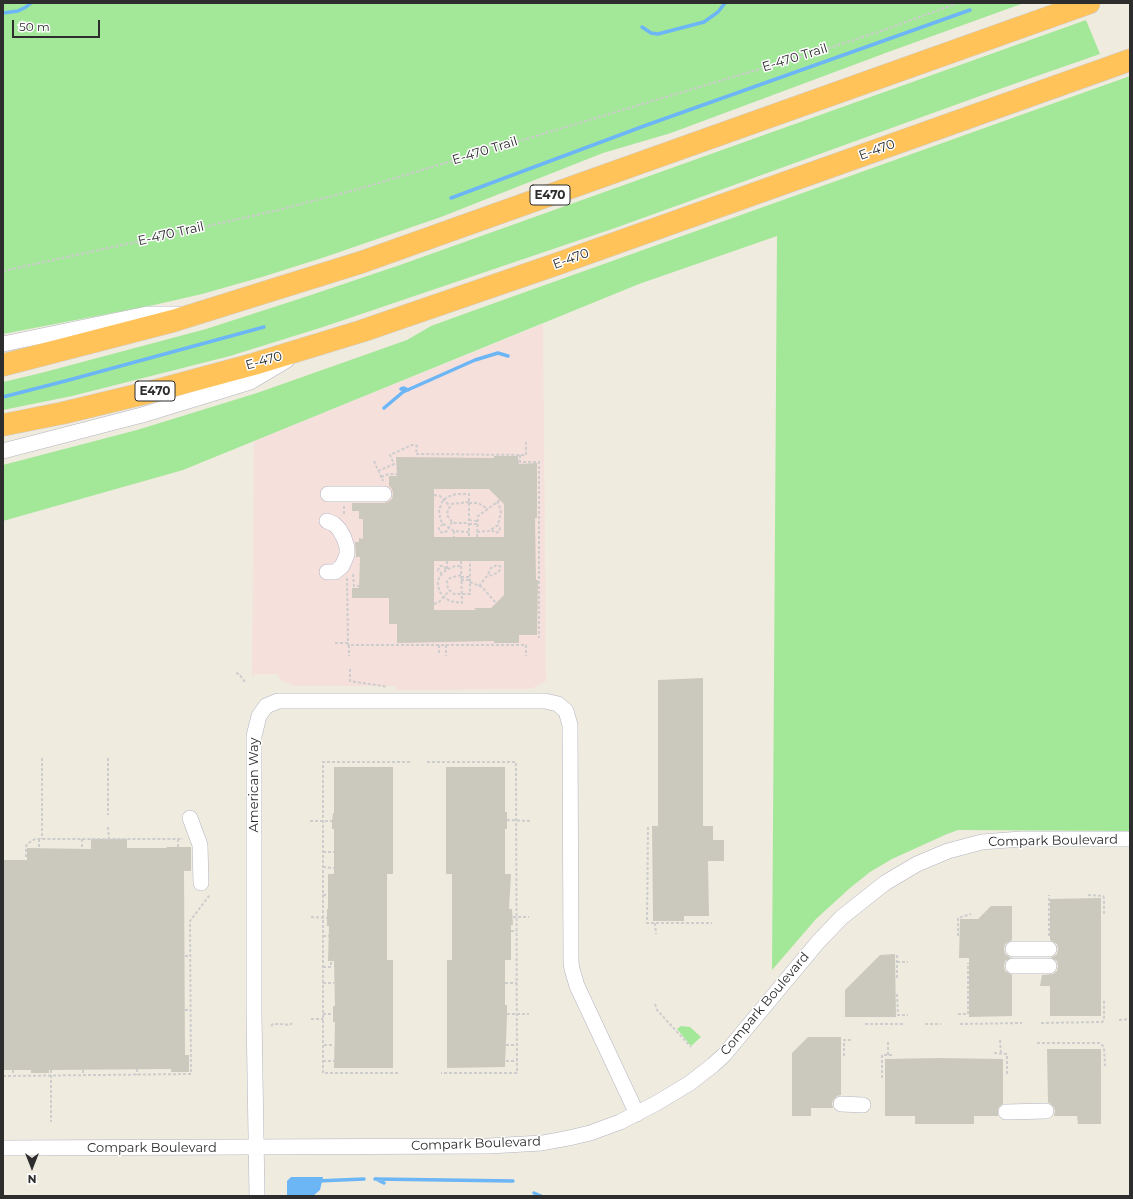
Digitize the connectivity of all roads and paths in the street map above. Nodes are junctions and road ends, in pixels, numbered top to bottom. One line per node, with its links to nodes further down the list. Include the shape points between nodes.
1 (958, 3): 4 (path, E-470 Trail, via 820,51 355,190 186,232)
2 (1089, 3): 5 (highway, E470, via 362,262)
3 (1130, 60): 7 (highway, E-470 / E470, via 558,264)
4 (3, 271)
5 (198, 314): 6 (street, via 147,314); 8 (highway, E470)
6 (3, 344)
7 (305, 349): 9 (highway, E-470 / E470, via 150,392); 11 (street, via 250,382 142,415)
8 (3, 365)
9 (3, 425)
10 (526, 441): 12 (path, via 526,455)
11 (3, 450)
12 (520, 455): 14 (path, via 416,454 415,445 390,455 394,464); 57 (path, via 520,462 539,462)
13 (374, 461): 14 (path)
14 (378, 471): 16 (path)
15 (397, 474): 16 (path)
16 (381, 477): 17 (path)
17 (384, 488): 18 (street)
18 (328, 494)
19 (434, 495): 21 (path)
20 (344, 500): 25 (path)
21 (444, 500): 22 (path, via 450,495 469,494); 23 (path); 30 (path, via 439,510)
22 (469, 503): 23 (path, via 455,503); 24 (path); 28 (path)
23 (450, 506): 27 (path, via 447,515)
24 (488, 509): 29 (path, via 478,516); 31 (path, via 498,501 501,512)
25 (344, 518)
26 (327, 521): 45 (street, via 334,524 342,533 347,543 347,552 339,570)
27 (452, 522): 28 (path); 32 (path)
28 (469, 522): 29 (path); 35 (path)
29 (477, 522): 36 (path)
30 (443, 524): 32 (path); 32 (path, via 439,528 441,533)
31 (498, 525): 33 (path); 33 (path, via 499,532 495,533)
32 (448, 528): 34 (path)
33 (492, 529): 36 (path)
34 (454, 531): 35 (path); 37 (path)
35 (469, 532): 38 (path)
36 (477, 532): 39 (path)
37 (454, 538)
38 (469, 538)
39 (477, 538)
40 (447, 561): 44 (path)
41 (461, 561): 43 (path)
42 (470, 561): 49 (path)
43 (461, 566): 44 (path); 48 (path)
44 (447, 570): 46 (path); 46 (path, via 440,566 438,570)
45 (327, 572)
46 (442, 574): 54 (path, via 438,585)
47 (487, 576): 47 (path, via 498,572 500,566 491,568); 51 (path)
48 (461, 577): 49 (path); 52 (path, via 450,578 447,585); 53 (path)
49 (470, 580): 51 (path); 53 (path, via 470,594)
50 (360, 586): 59 (path, via 354,586 354,574 347,574)
51 (479, 586): 55 (path)
52 (449, 591): 53 (path); 54 (path)
53 (462, 594): 54 (path, via 462,603)
54 (444, 597): 56 (path)
55 (496, 603)
56 (434, 604)
57 (539, 638)
58 (335, 643): 59 (path)
59 (348, 644): 60 (path); 63 (path)
60 (439, 645): 61 (path); 62 (path)
61 (446, 645): 64 (path); 65 (path, via 526,645)
62 (439, 655)
63 (349, 656)
64 (446, 656)
65 (526, 656)
66 (350, 669): 69 (path, via 350,681)
67 (236, 673): 68 (path)
68 (246, 682)
69 (387, 688)
70 (42, 758): 85 (path)
71 (108, 758): 74 (path)
72 (412, 762): 79 (path, via 323,762)
73 (427, 762): 77 (path, via 516,762)
74 (108, 815)
75 (190, 818): 99 (street, via 200,845)
76 (507, 820): 77 (path)
77 (516, 820): 81 (path); 108 (path)
78 (310, 821): 79 (path)
79 (323, 821): 80 (path); 94 (path)
80 (332, 821)
81 (530, 821)
82 (108, 827): 87 (path)
83 (648, 827): 112 (path, via 647,923)
84 (39, 839): 85 (path); 92 (path); 96 (path, via 27,844)
85 (42, 839): 86 (path)
86 (82, 839): 87 (path); 93 (path)
87 (109, 839): 88 (path)
88 (178, 839): 89 (path); 91 (path)
89 (185, 839)
90 (1130, 839): 198 (street, Compark Boulevard, via 1021,839 982,842 948,851 917,864 871,893 832,927 713,1065 678,1090)
91 (178, 847)
92 (39, 848)
93 (82, 849)
94 (323, 852): 95 (path); 97 (path)
95 (334, 852)
96 (26, 857)
97 (322, 867): 98 (path); 100 (path)
98 (334, 868)
99 (205, 886): 124 (path, via 209,896 190,921)
100 (322, 895): 101 (path); 110 (path)
101 (328, 895)
102 (1049, 895): 120 (path)
103 (1088, 895): 105 (path, via 1104,898)
104 (971, 914): 119 (path, via 958,918)
105 (1104, 914)
106 (311, 917): 110 (path)
107 (512, 917): 108 (path)
108 (517, 917): 109 (path); 115 (path)
109 (529, 917)
110 (322, 918): 111 (path); 117 (path)
111 (327, 918)
112 (655, 923): 113 (path); 116 (path)
113 (712, 923)
114 (511, 931): 115 (path)
115 (517, 931): 136 (path)
116 (656, 934)
117 (322, 936): 118 (path); 131 (path)
118 (329, 936)
119 (958, 936)
120 (1049, 944): 121 (street)
121 (1013, 950)
122 (897, 955): 126 (path)
123 (185, 956): 124 (path)
124 (190, 956): 141 (path)
125 (331, 961): 131 (path, via 331,967)
126 (897, 962): 127 (path); 132 (path)
127 (908, 962)
128 (968, 963): 147 (path, via 968,1014)
129 (1013, 966): 130 (street)
130 (1049, 966)
131 (322, 967): 133 (path)
132 (897, 978)
133 (323, 983): 134 (path); 142 (path)
134 (334, 983)
135 (505, 983): 136 (path)
136 (517, 983): 145 (path)
137 (897, 994): 148 (path, via 898,1015)
138 (1104, 1000): 155 (path, via 1102,1022)
139 (655, 1004): 170 (path, via 657,1010)
140 (185, 1010): 141 (path)
141 (191, 1010): 190 (path, via 191,1074)
142 (323, 1014): 143 (path); 150 (path)
143 (333, 1014)
144 (507, 1014): 145 (path)
145 (517, 1014): 146 (path); 169 (path)
146 (529, 1014)
147 (958, 1014)
148 (908, 1015)
149 (311, 1018): 150 (path)
150 (323, 1019): 166 (path)
151 (1130, 1019): 152 (path)
152 (1119, 1020)
153 (292, 1023): 161 (path)
154 (1022, 1023): 160 (path)
155 (1041, 1023)
156 (865, 1024): 157 (path)
157 (905, 1024)
158 (925, 1024): 159 (path)
159 (941, 1024)
160 (960, 1024)
161 (271, 1026)
162 (852, 1040): 175 (path, via 844,1040)
163 (1000, 1040): 172 (path)
164 (888, 1042): 173 (path)
165 (1037, 1043): 180 (path, via 1100,1043 1104,1048)
166 (323, 1045): 167 (path); 176 (path)
167 (334, 1045)
168 (506, 1045): 169 (path)
169 (517, 1045): 179 (path)
170 (691, 1047)
171 (994, 1053): 172 (path)
172 (1001, 1054): 191 (path, via 1007,1054)
173 (888, 1055): 174 (path); 193 (path, via 882,1055)
174 (894, 1055)
175 (844, 1056)
176 (323, 1061): 177 (path); 185 (path, via 323,1073)
177 (334, 1061)
178 (506, 1061): 179 (path)
179 (517, 1061): 186 (path, via 517,1073)
180 (1105, 1066)
181 (136, 1069): 190 (path)
182 (13, 1070): 187 (path)
183 (51, 1070): 188 (path)
184 (83, 1070): 189 (path)
185 (398, 1073)
186 (441, 1073)
187 (13, 1075): 188 (path); 192 (path)
188 (51, 1075): 189 (path); 199 (path)
189 (83, 1075): 190 (path)
190 (136, 1075)
191 (1007, 1075)
192 (3, 1076)
193 (882, 1078)
194 (840, 1104): 195 (street)
195 (863, 1105)
196 (1046, 1111): 197 (street)
197 (1006, 1112)
198 (637, 1114): 200 (street, Compark Boulevard, via 590,1133 526,1145); 200 (street, American Way, via 577,986 572,969 570,725 566,710 552,701 278,701 266,706 259,716 254,732)
199 (51, 1122)
200 (256, 1147): 201 (street, Compark Boulevard); 202 (street, American Way)
201 (3, 1148)
202 (257, 1196)

